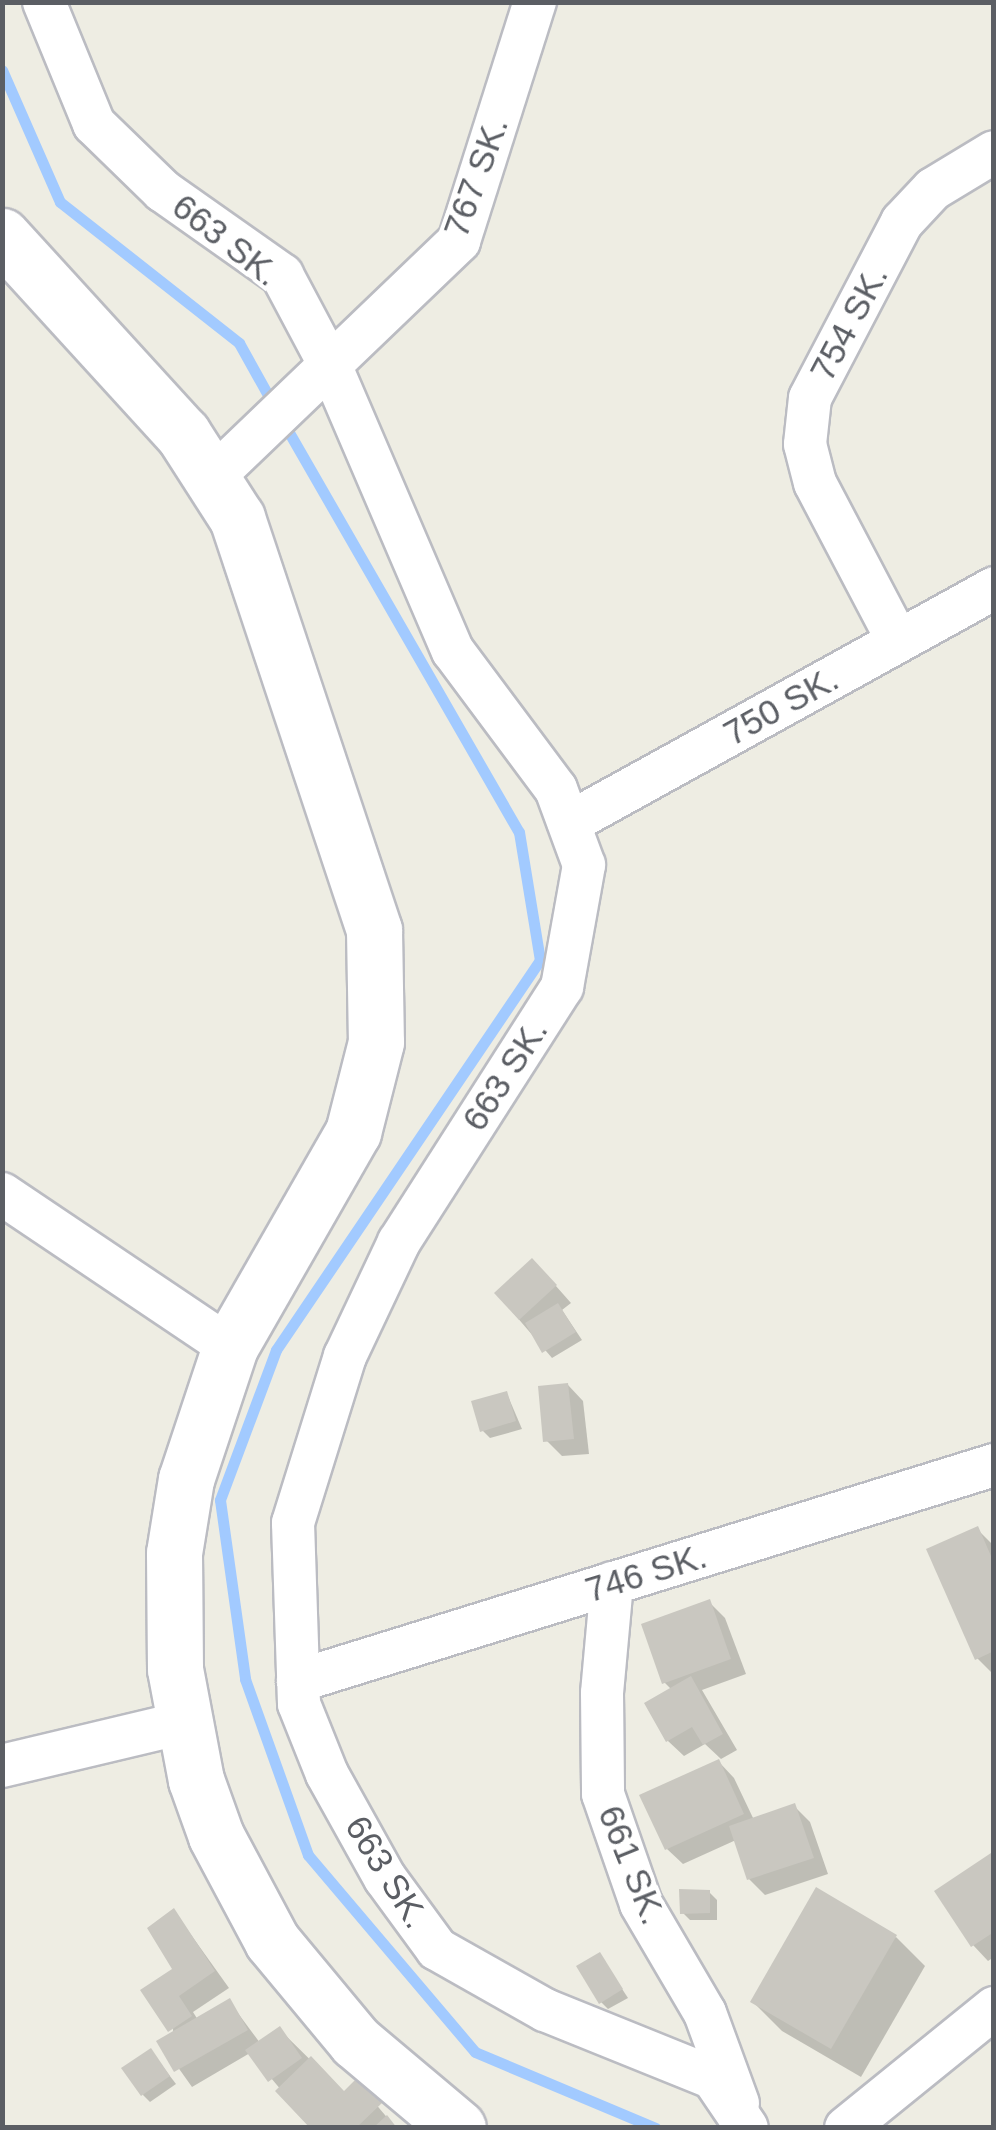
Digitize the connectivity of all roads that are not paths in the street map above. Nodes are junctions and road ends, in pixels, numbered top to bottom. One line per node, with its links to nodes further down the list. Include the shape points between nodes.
1 (44, 2): 5 (street, 663 SK., via 94,124 163,191 282,275)
2 (535, 2): 5 (street, 767 SK., via 459,240)
3 (994, 152): 8 (street, 754 SK., via 934,189 902,222 810,398 805,444 815,483)
4 (2, 236): 6 (street)
5 (325, 373): 6 (street, 767 SK.); 9 (street, 663 SK., via 453,651 556,789)
6 (214, 476): 11 (street, via 256,564 360,870 379,986 376,1042 353,1132)
7 (994, 588): 8 (street, 750 SK.)
8 (898, 641): 9 (street, 750 SK.)
9 (569, 824): 14 (street, 663 SK., via 584,866 562,987 398,1242 344,1356 294,1523)
10 (2, 1194): 11 (street)
11 (230, 1347): 15 (street, via 186,1479 174,1553)
12 (994, 1465): 13 (street, 746 SK.)
13 (612, 1584): 14 (street, 746 SK.); 19 (street, 661 SK., via 602,1692 603,1794 641,1904 706,2014)
14 (298, 1680): 19 (street, 663 SK., via 299,1704 327,1774 385,1878 436,1949 545,2010 713,2078)
15 (182, 1723): 16 (street); 18 (street, via 216,1836 272,1941 356,2042)
16 (2, 1766)
17 (994, 2008): 20 (street)
18 (458, 2128)
19 (747, 2128)
20 (846, 2128)

